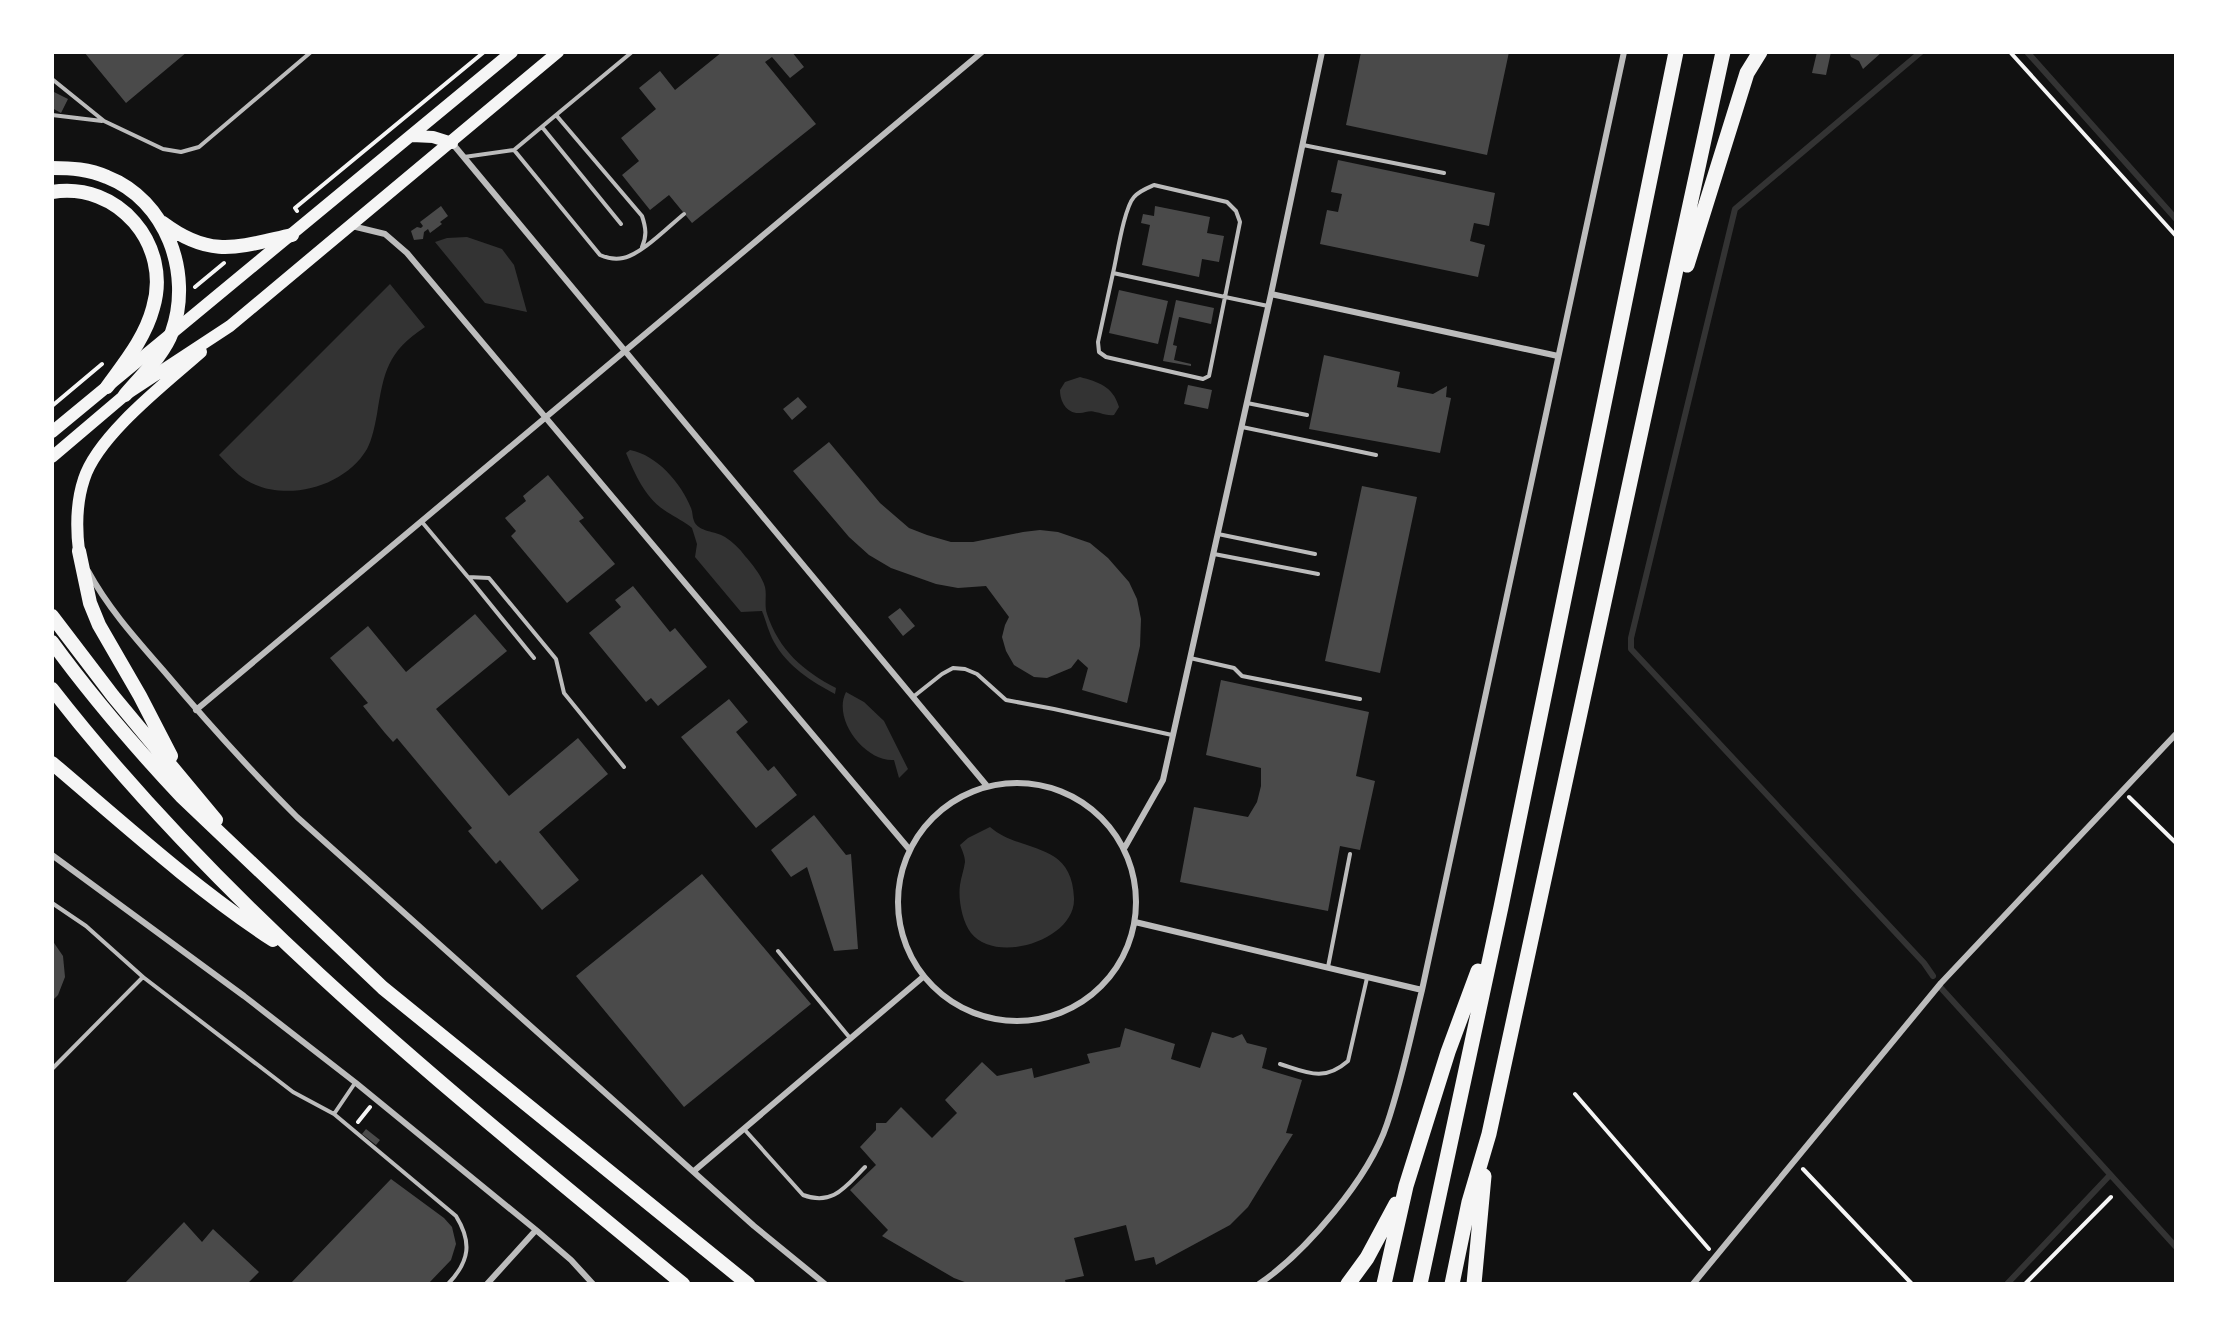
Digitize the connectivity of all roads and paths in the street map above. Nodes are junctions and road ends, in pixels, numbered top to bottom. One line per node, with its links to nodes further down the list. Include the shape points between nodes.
1 (311, 52): 15 (lane, via 193,150 168,151)
2 (512, 52): 17 (main road)
3 (558, 52): 18 (main road)
4 (632, 52): 14 (lane)
5 (982, 52): 38 (street)
6 (1322, 52): 19 (street)
7 (1624, 52): 40 (street)
8 (1676, 52): 81 (highway)
9 (1723, 52): 39 (highway)
10 (1760, 52): 39 (highway, via 1744,83)
11 (2010, 52): 30 (path)
12 (52, 79): 15 (lane)
13 (52, 115): 15 (lane)
14 (556, 115): 16 (lane); 31 (lane, via 642,216 646,238)
15 (104, 121)
16 (542, 127): 20 (lane); 27 (lane)
17 (412, 136): 18 (main road, via 433,137); 29 (main road)
18 (454, 145): 21 (street); 28 (main road)
19 (1302, 145): 23 (lane); 33 (street)
20 (514, 150): 21 (lane); 31 (lane, via 600,255 622,258)
21 (463, 157): 38 (street)
22 (52, 168): 26 (highway, via 72,168 108,177 137,195)
23 (1444, 173)
24 (52, 192): 41 (highway, via 85,191 116,205 140,228 154,259 156,292 150,320)
25 (684, 214): 31 (lane)
26 (160, 221): 29 (highway, via 194,242 216,248); 37 (highway, via 173,248 178,274)
27 (621, 224)
28 (351, 226): 36 (main road); 45 (street, via 385,234 397,243)
29 (292, 235): 37 (main road)
30 (2175, 236)
31 (641, 248)
32 (1113, 273): 34 (lane); 34 (lane, via 1099,351 1106,357 1203,379 1209,376); 34 (lane, via 1133,197 1154,185 1227,202 1236,211 1240,222)
33 (1271, 294): 35 (street); 40 (street)
34 (1225, 297): 35 (lane)
35 (1268, 307): 43 (street)
36 (230, 326): 42 (main road); 52 (main road, via 103,443 84,477 79,497)
37 (172, 333): 41 (main road); 42 (highway)
38 (625, 350): 45 (street); 62 (street)
39 (1659, 353): 98 (highway)
40 (1558, 356): 89 (street)
41 (107, 387): 47 (main road)
42 (125, 395): 49 (main road)
43 (1247, 403): 44 (lane); 46 (street)
44 (1307, 415)
45 (545, 416): 50 (street); 76 (street)
46 (1242, 427): 48 (lane); 51 (street)
47 (52, 432)
48 (1376, 455)
49 (52, 457)
50 (422, 522): 56 (lane); 65 (street)
51 (1218, 534): 53 (street); 54 (lane)
52 (79, 551): 65 (street, via 112,609); 71 (highway, via 99,625)
53 (1214, 554): 55 (lane); 60 (street)
54 (1315, 554)
55 (1318, 574)
56 (468, 577): 59 (lane); 70 (lane, via 489,578 549,650 556,659 564,693)
57 (52, 616): 71 (highway)
58 (52, 642): 79 (highway, via 150,764)
59 (534, 658)
60 (1190, 658): 63 (lane, via 1234,668 1242,676); 68 (street)
61 (52, 689): 66 (highway)
62 (913, 697): 68 (lane, via 953,668 965,669 1016,704); 72 (street)
63 (1360, 699)
64 (52, 706): 66 (highway)
65 (196, 710): 102 (street, via 297,817)
66 (78, 723): 84 (highway, via 164,820)
67 (2175, 734): 73 (street)
68 (1173, 735): 75 (street, via 1163,780)
69 (52, 763): 84 (highway, via 174,866)
70 (624, 767)
71 (184, 779): 79 (highway)
72 (987, 786): 75 (street, via 1019,782 1051,787 1080,800 1105,821); 76 (street, via 946,806 929,821)
73 (2122, 790): 74 (path); 100 (street, via 1941,983)
74 (2175, 843)
75 (1125, 847): 82 (street, via 1133,871)
76 (909, 849): 87 (street, via 898,881 897,915 906,948)
77 (1350, 854): 85 (lane)
78 (52, 855): 93 (street)
79 (247, 860): 111 (highway, via 383,988)
80 (52, 903): 86 (lane, via 86,926)
81 (1501, 907): 103 (highway, via 1448,1052); 116 (highway)
82 (1135, 922): 85 (street); 87 (street, via 1124,955 1105,983 1078,1004 1047,1018 1012,1021 979,1016 949,1000)
83 (778, 951): 90 (lane)
84 (300, 958): 110 (highway, via 440,1082)
85 (1328, 968): 88 (street)
86 (143, 977): 92 (lane); 96 (lane, via 293,1092)
87 (923, 977): 90 (street)
88 (1367, 977): 89 (street); 91 (lane, via 1348,1061 1325,1075)
89 (1422, 990): 113 (street, via 1387,1126 1360,1176 1312,1236)
90 (850, 1039): 97 (street)
91 (1280, 1064)
92 (52, 1069)
93 (356, 1083): 95 (street); 96 (lane)
94 (1575, 1094): 106 (path)
95 (376, 1099): 99 (path, via 356,1125 362,1128); 105 (street)
96 (334, 1114): 99 (lane)
97 (744, 1128): 101 (lane, via 803,1195 828,1198); 102 (street)
98 (1489, 1134): 117 (highway, via 1469,1202); 118 (highway)
99 (357, 1135): 107 (lane, via 456,1216 465,1230 463,1267)
100 (1795, 1161): 106 (street); 120 (path)
101 (865, 1167)
102 (694, 1171): 112 (street)
103 (1406, 1186): 114 (highway, via 1367,1258); 115 (highway)
104 (2110, 1197): 121 (path)
105 (536, 1230): 108 (street); 109 (street)
106 (1715, 1256): 119 (street)
107 (448, 1284)
108 (487, 1284)
109 (593, 1284)
110 (683, 1284)
111 (748, 1284)
112 (825, 1284)
113 (1258, 1284)
114 (1348, 1284)
115 (1384, 1284)
116 (1420, 1284)
117 (1452, 1284)
118 (1474, 1284)
119 (1693, 1284)
120 (1912, 1284)
121 (2025, 1284)

